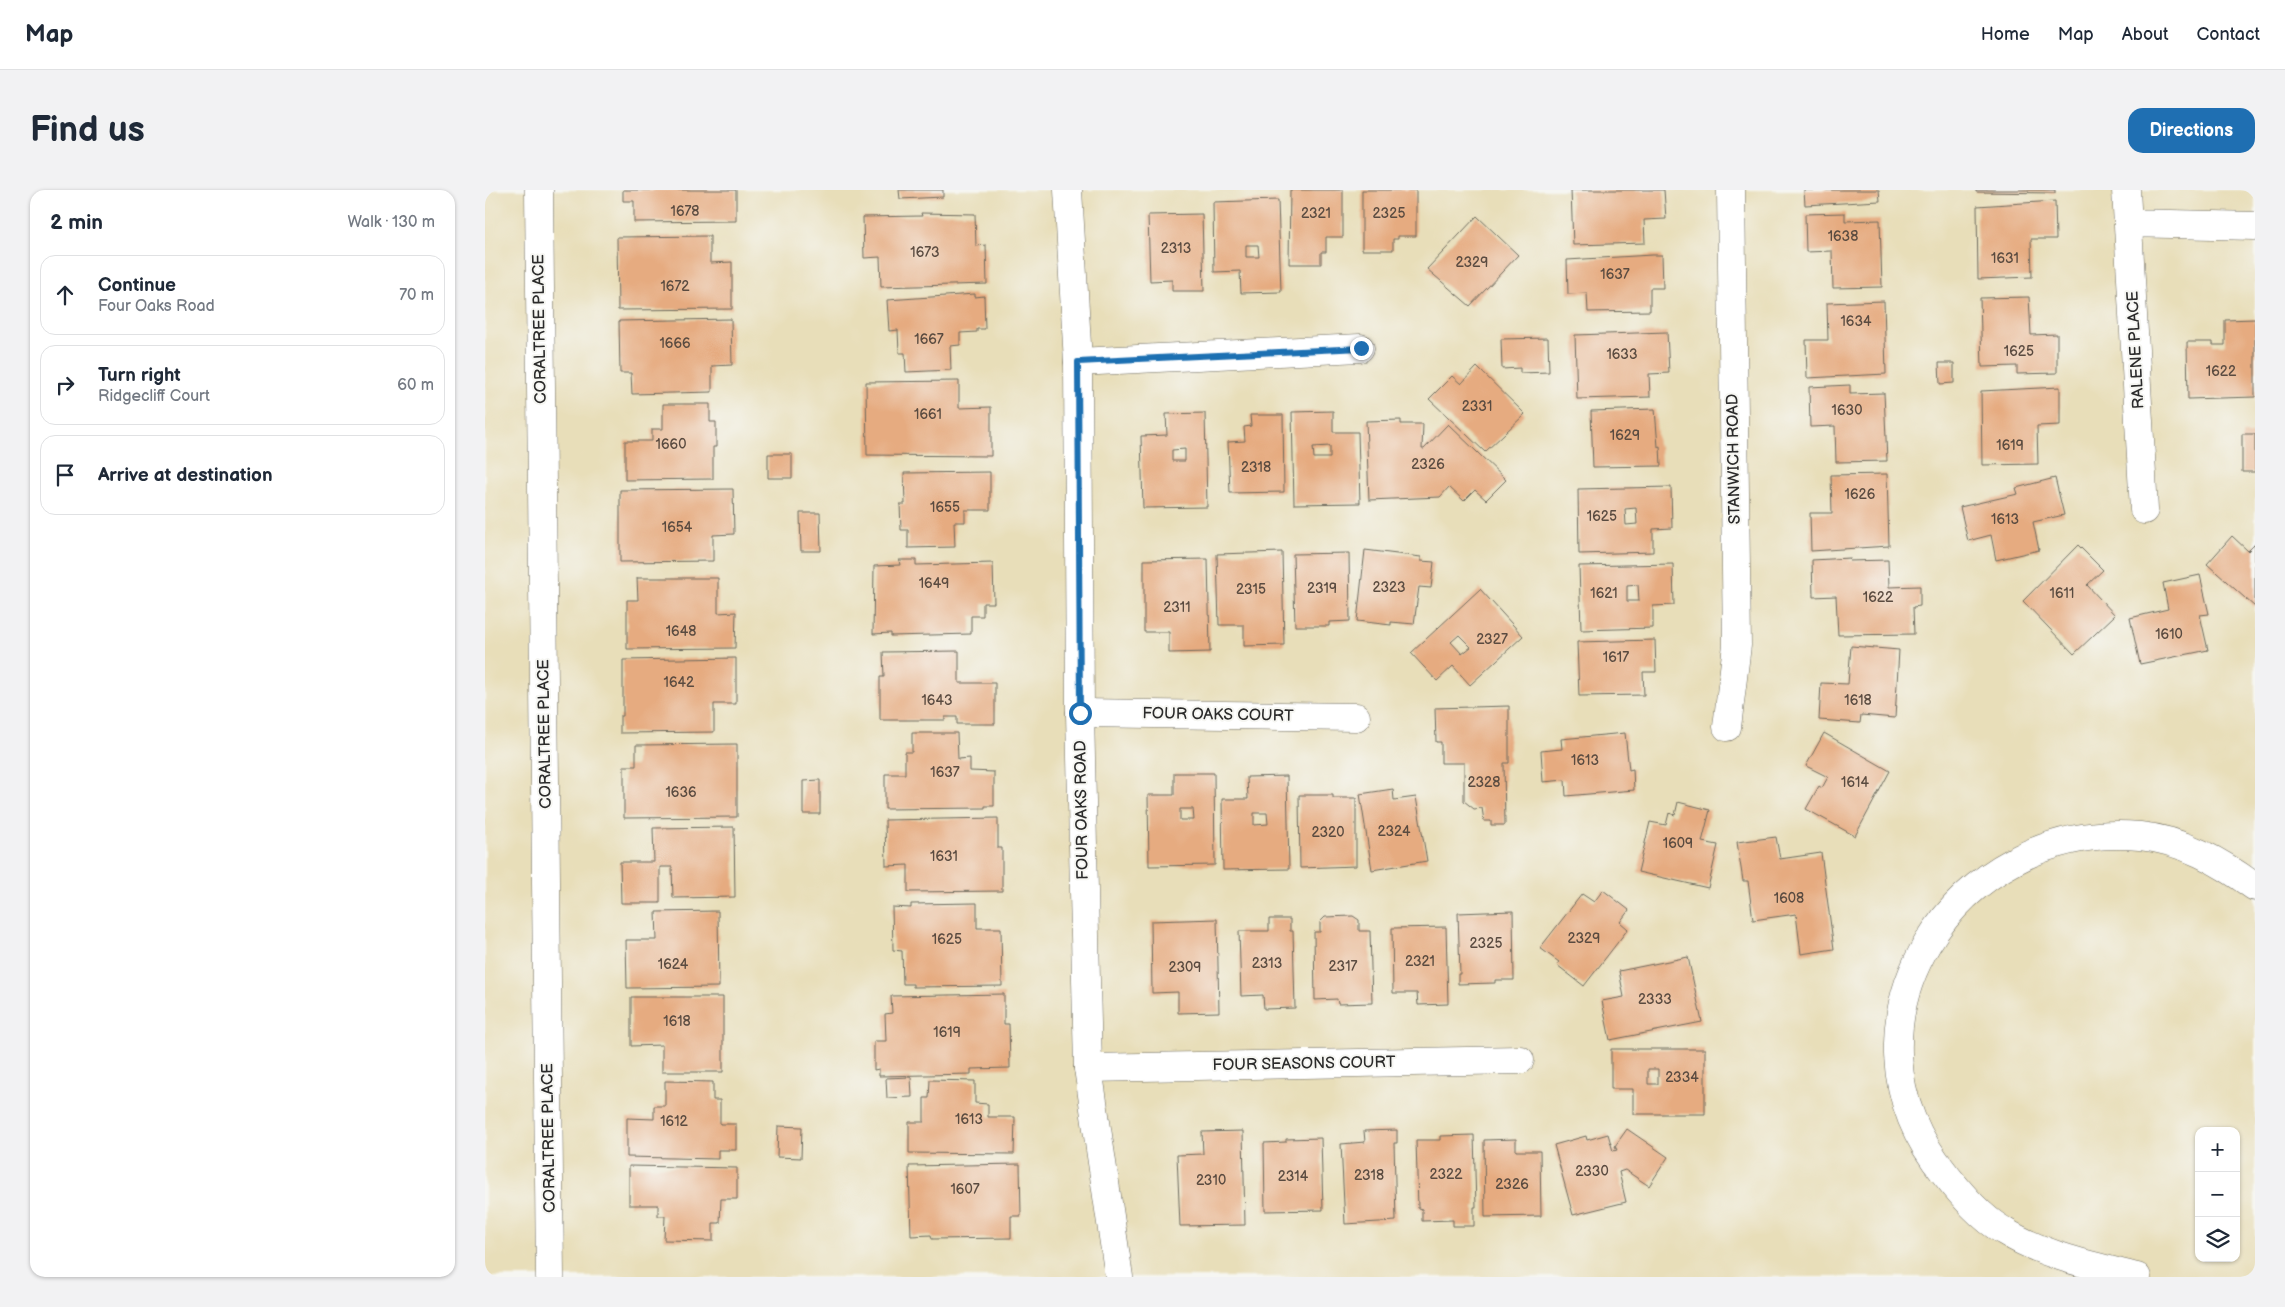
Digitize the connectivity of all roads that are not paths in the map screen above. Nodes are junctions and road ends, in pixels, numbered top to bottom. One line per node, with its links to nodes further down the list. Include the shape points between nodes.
1 (539, 190): 16 (main road, CORALTREE PLACE)
2 (1068, 190): 8 (main road, FOUR OAKS ROAD)
3 (1731, 190): 12 (main road, STANWICH ROAD, via 1737,645)
4 (2126, 190): 5 (main road, RALENE PLACE)
5 (2129, 223): 6 (main road); 9 (main road, RALENE PLACE)
6 (2255, 226)
7 (1361, 348): 8 (main road)
8 (1078, 362): 10 (main road, FOUR OAKS ROAD)
9 (2144, 510)
10 (1080, 713): 11 (main road, FOUR OAKS COURT); 15 (main road, FOUR OAKS ROAD)
11 (1355, 717)
12 (1727, 727)
13 (2255, 887): 18 (main road, via 2224,864 2183,845 2140,836 2092,837 2042,847 1999,868 1964,895 1937,924 1906,988 1899,1024 1899,1062 1904,1095 1915,1128 1936,1163 1965,1199 2002,1230 2038,1249)
14 (1520, 1060): 15 (main road, FOUR SEASONS COURT)
15 (1088, 1068): 17 (main road, FOUR OAKS ROAD)
16 (550, 1277)
17 (1119, 1277)
18 (2137, 1277)

